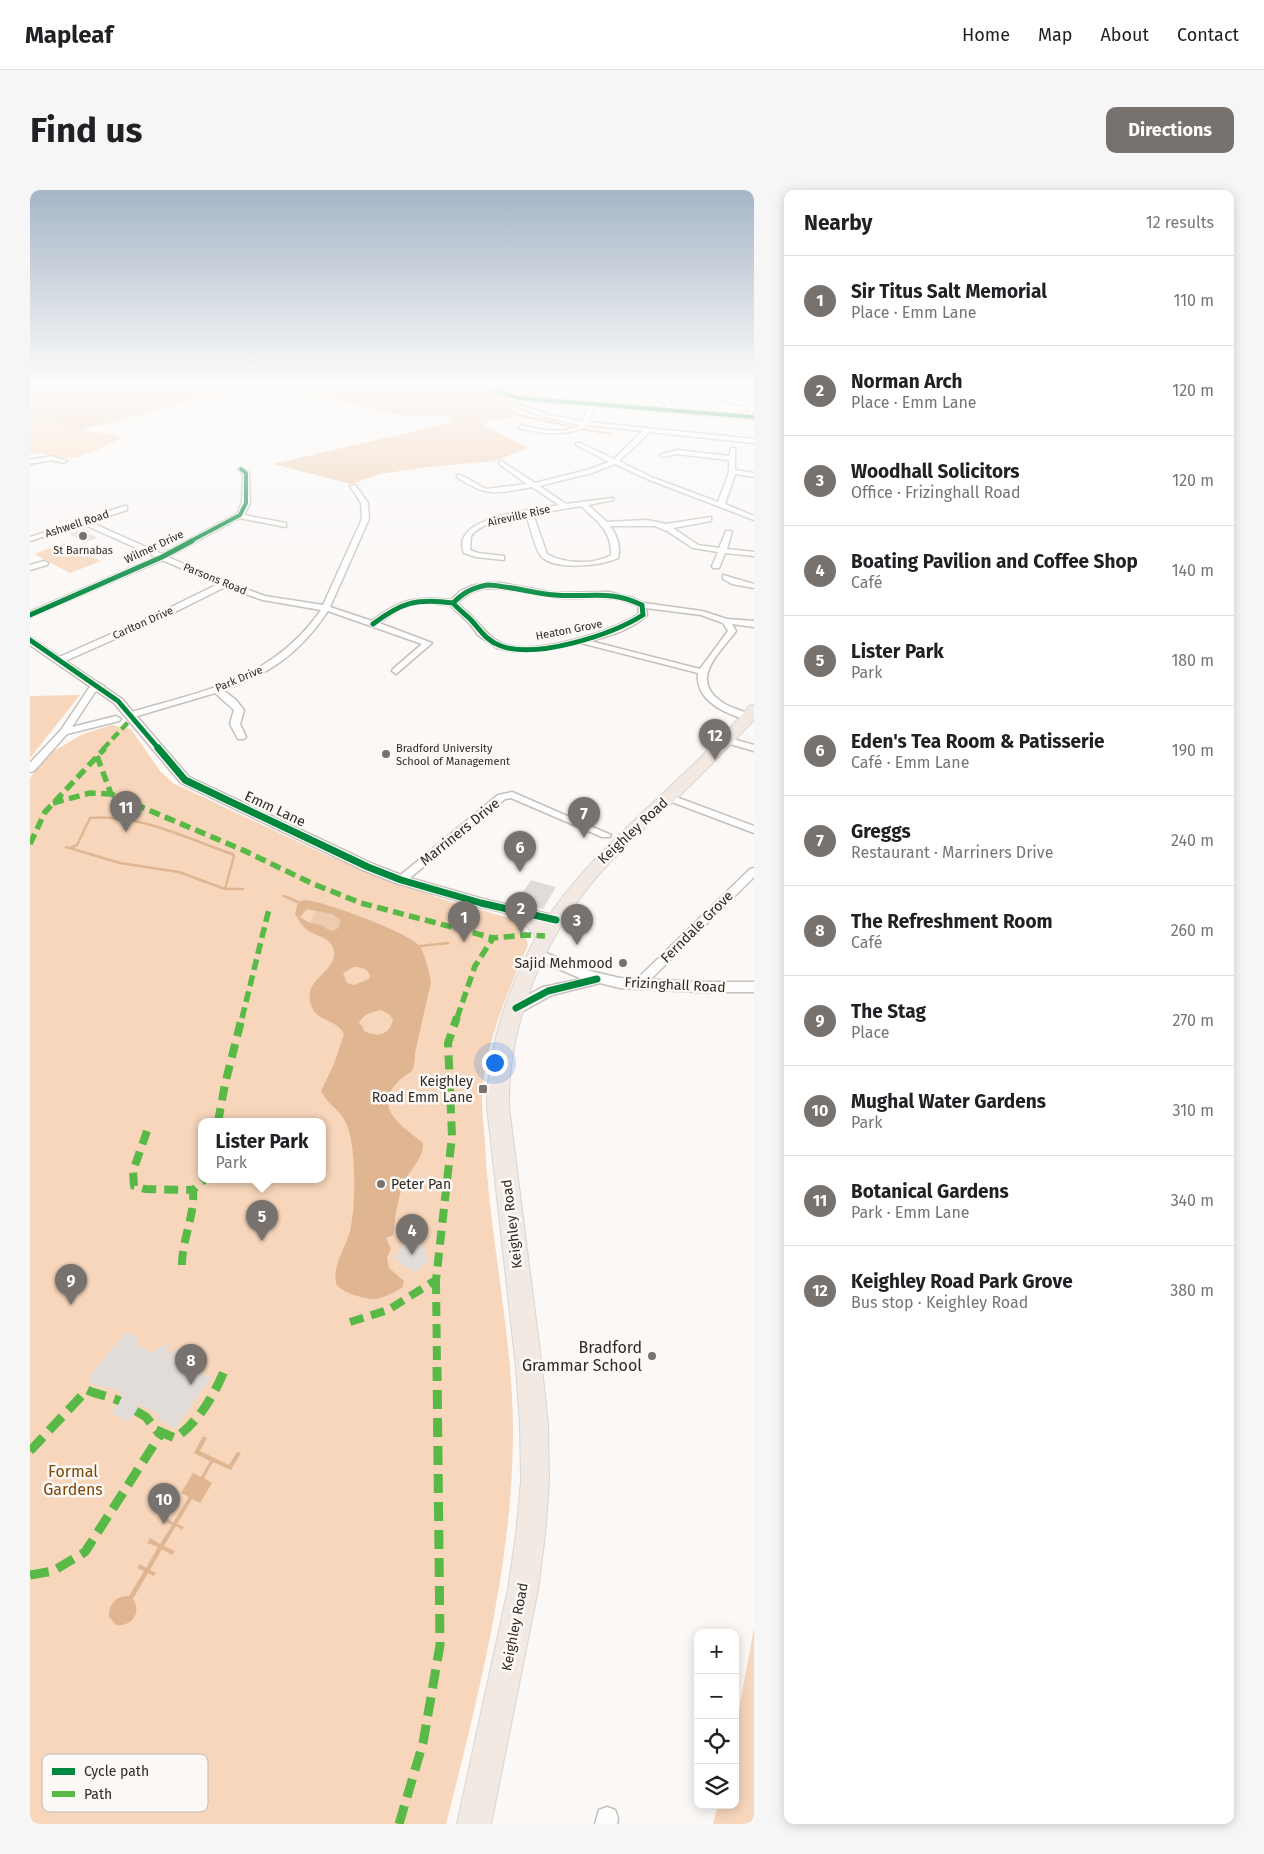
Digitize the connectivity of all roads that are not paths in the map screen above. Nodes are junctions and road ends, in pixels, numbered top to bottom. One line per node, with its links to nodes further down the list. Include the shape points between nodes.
1 (44, 459): 7 (street)
2 (56, 459): 6 (street)
3 (609, 459): 8 (street)
4 (618, 459): 8 (street)
5 (732, 459): 11 (street)
6 (64, 461)
7 (30, 462)
8 (615, 462): 14 (street); 18 (street)
9 (501, 463): 14 (street)
10 (241, 469): 22 (street, via 246,473 246,503)
11 (732, 472): 12 (street); 18 (street)
12 (754, 475)
13 (459, 476): 14 (street, via 489,491)
14 (534, 484): 19 (street)
15 (353, 486): 43 (street, Park Drive, via 368,509)
16 (611, 499): 17 (street, Aireville Rise)
17 (583, 504): 19 (street, Aireville Rise); 26 (street)
18 (721, 505): 23 (street)
19 (565, 506): 21 (street, Aireville Rise)
20 (124, 508): 25 (street, Ashwell Road)
21 (529, 513): 26 (street, via 544,555 559,561 610,561 615,556 615,549 610,529); 34 (street, Aireville Rise, via 485,523 469,533 465,544 467,551)
22 (238, 516): 27 (street); 33 (street, Wilmer Drive)
23 (754, 518)
24 (708, 519): 28 (street)
25 (83, 521): 30 (street, Ashwell Road); 33 (street, Parsons Road)
26 (605, 524): 28 (street)
27 (283, 525)
28 (664, 526): 31 (street, via 692,546)
29 (729, 533): 31 (street)
30 (30, 539)
31 (723, 551): 32 (street); 36 (street)
32 (754, 554)
33 (162, 557): 39 (street, Parsons Road); 45 (street, Wilmer Drive)
34 (501, 558)
35 (44, 563): 37 (street)
36 (716, 566)
37 (30, 568)
38 (726, 577): 40 (street)
39 (224, 584): 43 (street, Parsons Road, via 263,598); 54 (street, Carlton Drive)
40 (754, 586)
41 (453, 602): 42 (street, Heaton Grove, via 472,588 496,585 556,595 612,594 628,597); 48 (street, via 425,599 405,603); 53 (street, Heaton Grove, via 482,634 508,647 529,650)
42 (642, 605): 44 (street, Heaton Grove); 46 (street)
43 (326, 608): 48 (street); 58 (street, Park Drive, via 282,658 259,672)
44 (664, 609): 46 (street, Heaton Grove); 47 (street, Heaton Grove, via 702,613)
45 (30, 615)
46 (643, 615): 53 (street, Heaton Grove, via 616,632)
47 (726, 622): 49 (street, Heaton Grove); 51 (street)
48 (373, 624): 55 (street, via 428,643)
49 (743, 624): 50 (street, Heaton Grove); 51 (street, Heaton Grove)
50 (754, 624)
51 (732, 630): 56 (street, Heaton Grove)
52 (30, 640): 54 (street, Emm Lane)
53 (580, 640): 56 (street, Heaton Grove)
54 (60, 660): 57 (street, Emm Lane)
55 (396, 671)
56 (703, 672): 59 (street, via 702,684 708,694 728,710)
57 (99, 686): 60 (street, Emm Lane); 62 (street, via 92,690)
58 (216, 689): 60 (street, Park Drive); 63 (street, via 239,710 234,723)
59 (751, 713): 64 (highway, Keighley Road)
60 (131, 715): 71 (street, Emm Lane, via 185,780)
61 (116, 719): 62 (street)
62 (64, 732): 66 (street)
63 (241, 737)
64 (726, 740): 65 (street); 67 (highway, Keighley Road)
65 (754, 748)
66 (30, 769)
67 (668, 797): 68 (street); 73 (highway, Keighley Road, via 592,870)
68 (754, 830)
69 (606, 835): 71 (street, Marriners Drive, via 506,795)
70 (754, 871): 77 (street, Ferndale Grove)
71 (401, 880): 72 (street, Emm Lane)
72 (525, 912): 73 (street, Emm Lane); 74 (highway)
73 (556, 920): 74 (highway, Keighley Road)
74 (545, 936): 75 (highway, Keighley Road)
75 (534, 958): 76 (street, Frizinghall Road, via 560,971); 79 (highway, Keighley Road)
76 (596, 979): 77 (street, Frizinghall Road); 79 (street, Frizinghall Road, via 548,991)
77 (639, 984): 78 (street, Frizinghall Road)
78 (754, 987)
79 (516, 1008): 80 (highway, Keighley Road, via 499,1082 499,1122 529,1352 535,1453 534,1498 520,1608)
80 (475, 1824)

